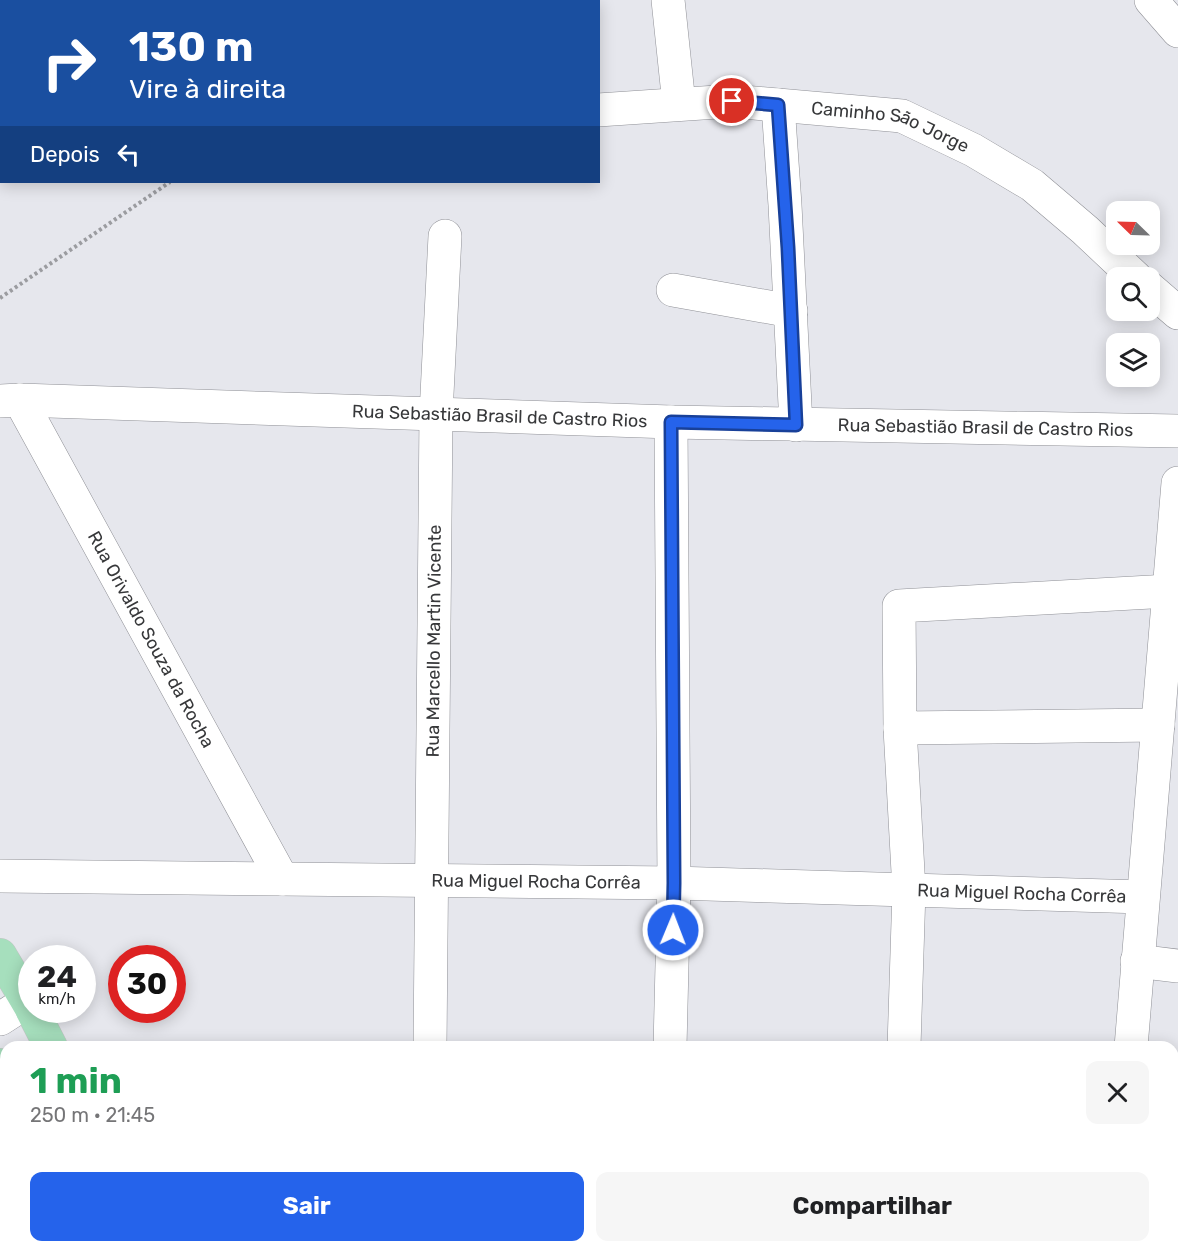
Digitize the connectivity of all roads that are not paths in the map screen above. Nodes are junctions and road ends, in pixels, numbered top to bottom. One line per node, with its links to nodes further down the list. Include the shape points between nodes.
1 (668, 0): 4 (street)
2 (1150, 0): 3 (street)
3 (1178, 31)
4 (679, 104): 5 (street, Caminho São Jorge, via 732,101); 6 (street, Caminho São Jorge)
5 (778, 105): 8 (street, Caminho São Jorge, via 902,116 1032,184); 11 (street)
6 (600, 110)
7 (445, 236): 14 (street, Rua Marcello Martin Vicente)
8 (1124, 267)
9 (673, 290): 11 (street)
10 (1160, 297): 12 (street)
11 (791, 311): 16 (street)
12 (1178, 313)
13 (10, 401): 14 (street, Rua Sebastião Brasil de Castro Rios); 23 (street, Rua Orivaldo Souza da Rocha)
14 (436, 414): 15 (street, Rua Sebastião Brasil de Castro Rios); 24 (street, Rua Marcello Martin Vicente)
15 (671, 422): 16 (street, Rua Sebastião Brasil de Castro Rios); 25 (street)
16 (796, 425): 17 (street, Rua Sebastião Brasil de Castro Rios)
17 (1178, 431)
18 (1178, 483): 19 (street)
19 (1169, 591): 20 (street); 21 (street, via 899,606)
20 (1158, 725): 21 (street); 27 (street)
21 (900, 728): 26 (street)
22 (0, 876): 23 (street, Rua Miguel Rocha Corrêa)
23 (282, 879): 24 (street, Rua Miguel Rocha Corrêa)
24 (431, 880): 25 (street, Rua Miguel Rocha Corrêa); 36 (street, Rua Marcello Martin Vicente)
25 (674, 883): 26 (street, Rua Miguel Rocha Corrêa); 37 (street)
26 (909, 890): 27 (street, Rua Miguel Rocha Corrêa); 38 (street)
27 (1143, 897): 29 (street)
28 (0, 955): 31 (main road)
29 (1137, 961): 30 (street); 39 (street)
30 (1178, 966)
31 (18, 986)
32 (18, 1012): 33 (street)
33 (0, 1019)
34 (38, 1023): 35 (main road)
35 (48, 1041)
36 (430, 1041)
37 (670, 1041)
38 (904, 1041)
39 (1131, 1041)

